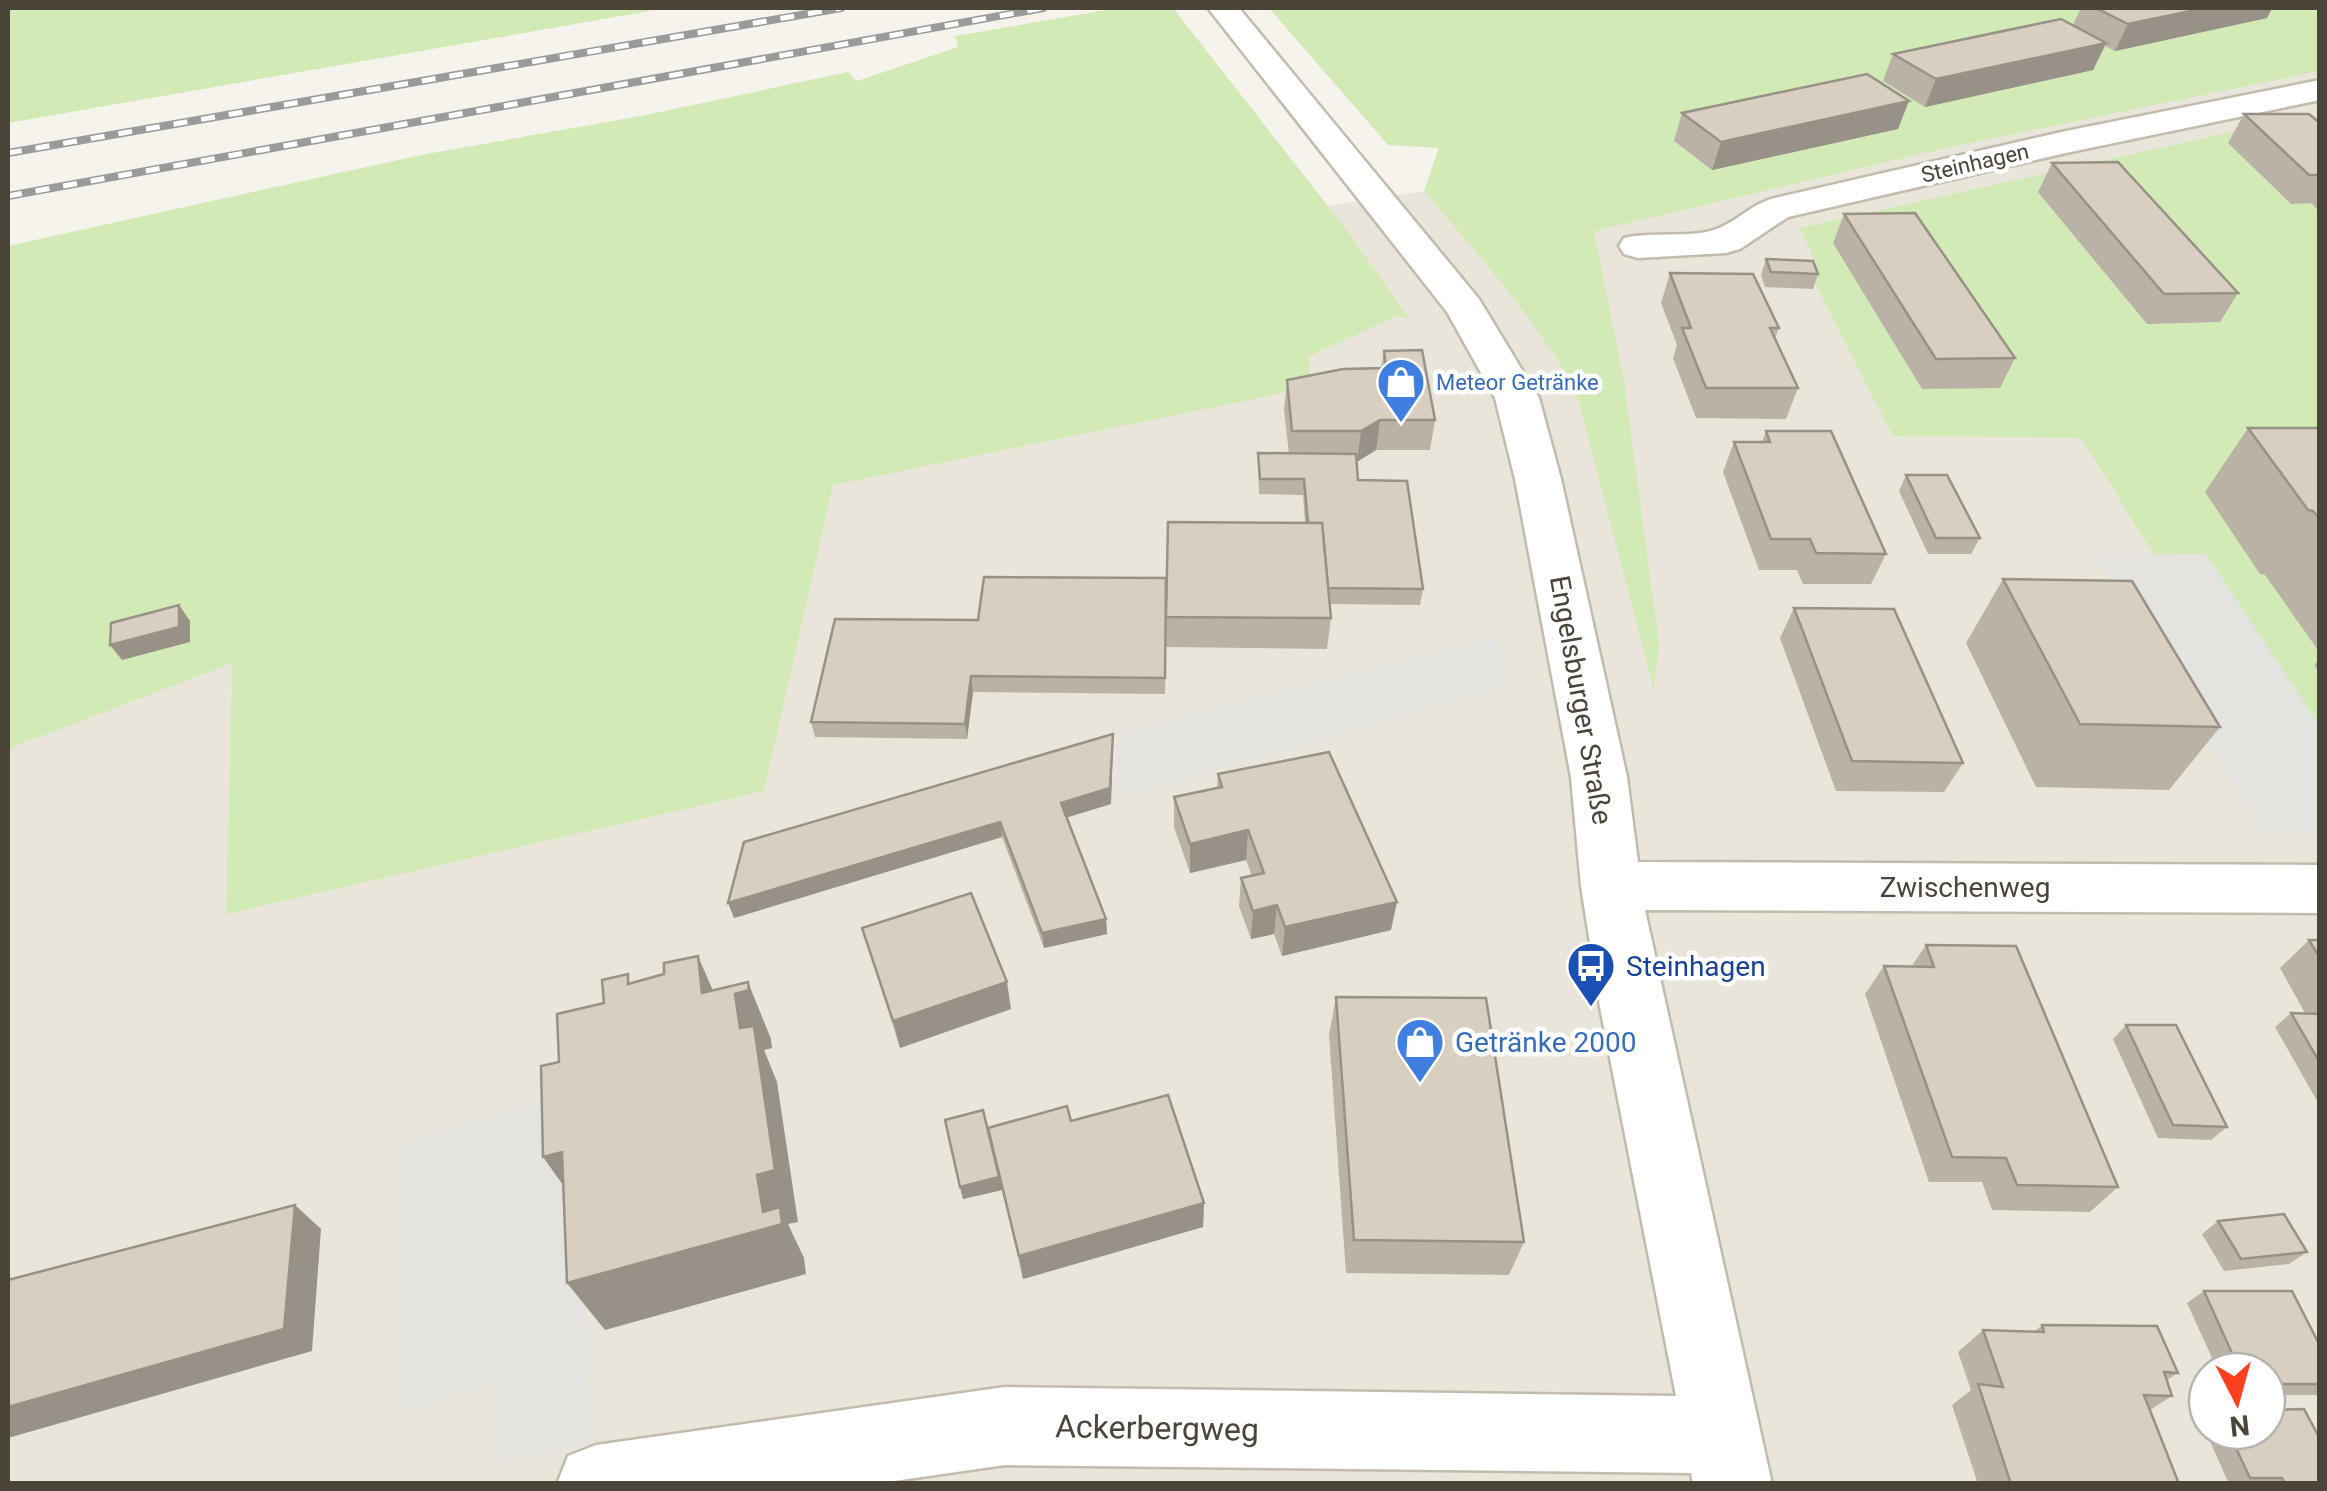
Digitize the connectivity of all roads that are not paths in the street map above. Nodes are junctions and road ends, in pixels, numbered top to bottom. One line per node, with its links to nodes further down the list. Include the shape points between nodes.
1 (1223, 8): 4 (street, Engelsburger Straße, via 1465,308 1517,398 1600,777)
2 (2309, 100): 3 (street, Steinhagen, via 2066,142 1775,209 1726,241)
3 (1638, 246)
4 (1611, 886): 5 (street, Zwischenweg); 6 (street, Engelsburger Straße)
5 (2320, 889)
6 (1728, 1459): 7 (street, Ackerbergweg, via 1005,1426)
7 (596, 1484)

